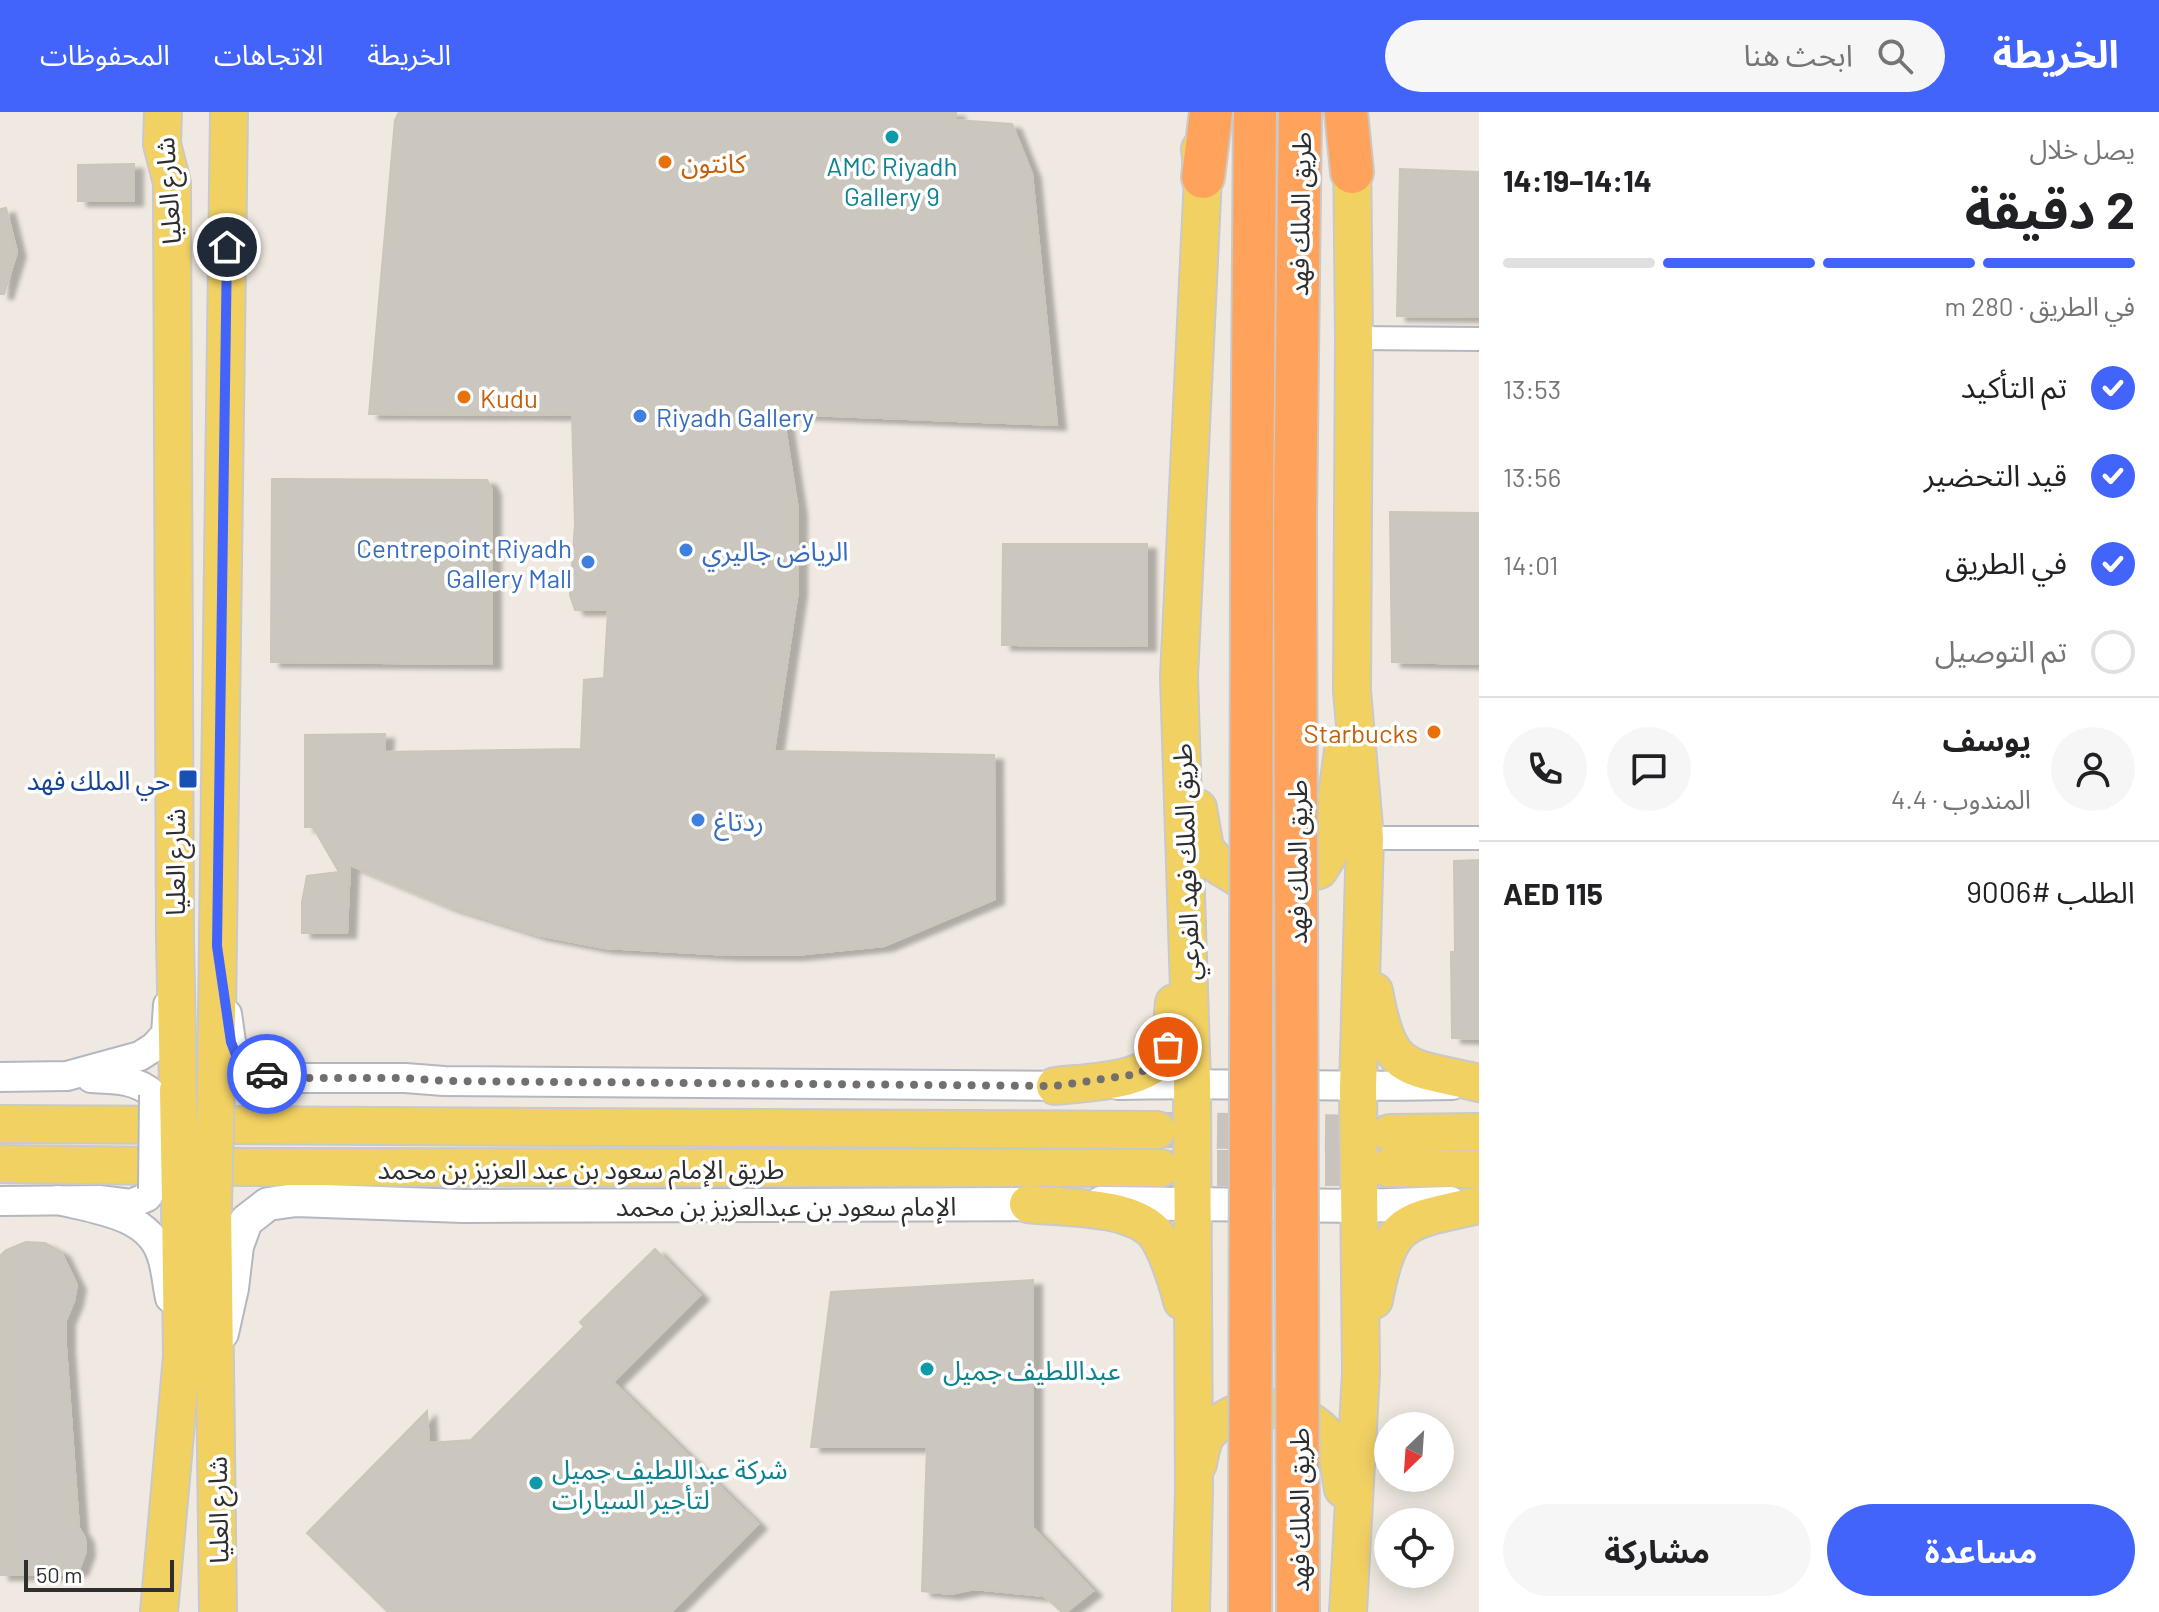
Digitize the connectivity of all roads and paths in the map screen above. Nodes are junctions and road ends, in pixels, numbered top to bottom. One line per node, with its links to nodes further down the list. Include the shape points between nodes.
1 (163, 112): 13 (main road, شارع العليا, via 162,144)
2 (183, 112): 13 (main road)
3 (219, 112): 14 (main road)
4 (229, 112): 14 (main road, شارع العليا)
5 (1196, 112): 12 (main road, طريق الملك فهد الفرعي)
6 (1211, 112): 12 (highway)
7 (1255, 112): 53 (highway, طريق الملك فهد, bridge)
8 (1300, 112): 54 (highway, طريق الملك فهد, bridge, via 1295,522)
9 (1346, 112): 11 (highway)
10 (1352, 112): 11 (main road)
11 (1352, 172): 15 (main road)
12 (1203, 177): 18 (main road, طريق الملك فهد الفرعي)
13 (172, 183): 23 (main road, شارع العليا)
14 (228, 187): 24 (main road, شارع العليا)
15 (1354, 338): 16 (street); 17 (main road)
16 (1479, 339)
17 (1352, 691): 18 (main road, via 1329,854 1319,870 1278,883 1244,881 1219,866 1205,848); 19 (main road)
18 (1179, 696): 21 (main road, طريق الملك فهد الفرعي)
19 (1365, 838): 20 (street); 22 (main road)
20 (1479, 838)
21 (1187, 919): 27 (main road, طريق الملك فهد الفرعي); 29 (main road, via 1168,1047 1156,1064 1137,1074)
22 (1362, 930): 28 (main road, via 1382,1032 1392,1051 1407,1066); 30 (main road)
23 (175, 937): 25 (street, via 166,1034 140,1056); 31 (main road, شارع العليا)
24 (217, 946): 29 (street, via 238,1060 276,1078); 38 (main road, شارع العليا, bridge, via 216,1088)
25 (67, 1076): 26 (street); 31 (street, via 123,1080)
26 (0, 1077)
27 (1192, 1083): 29 (street); 30 (street); 41 (main road, طريق الملك فهد الفرعي)
28 (1479, 1084): 30 (street)
29 (1055, 1086)
30 (1358, 1088): 44 (main road)
31 (166, 1093): 38 (main road, شارع العليا, bridge)
32 (0, 1124): 33 (main road, طريق الإمام سعود بن عبد العزيز بن محمد)
33 (1157, 1130)
34 (1479, 1132): 37 (main road, via 1388,1150)
35 (0, 1164): 36 (main road, طريق الإمام سعود بن عبد العزيز بن محمد)
36 (1161, 1168)
37 (1479, 1169)
38 (182, 1198): 39 (street, via 147,1197 131,1204); 46 (main road, شارع العليا)
39 (58, 1200): 40 (street); 46 (street, via 116,1215 148,1231 161,1252)
40 (0, 1201)
41 (1191, 1203): 42 (main road, الإمام سعود بن عبدالعزيز بن محمد); 44 (main road, الإمام سعود بن عبدالعزيز بن محمد); 45 (main road, طريق الملك فهد الفرعي)
42 (1028, 1204): 45 (main road, via 1124,1214 1154,1233 1176,1275); 46 (main road, الإمام سعود بن عبدالعزيز بن محمد, via 268,1204 246,1221 232,1288)
43 (1479, 1204): 44 (main road, الإمام سعود بن عبدالعزيز بن محمد); 47 (main road, via 1419,1219 1398,1232 1382,1260)
44 (1360, 1206): 47 (main road)
45 (1193, 1343): 48 (main road, طريق الملك فهد الفرعي)
46 (198, 1360): 50 (main road, شارع العليا); 51 (main road, شارع العليا)
47 (1361, 1372): 49 (main road)
48 (1194, 1490): 49 (main road, via 1208,1431 1250,1409 1297,1413 1334,1444); 52 (main road, طريق الملك فهد الفرعي)
49 (1353, 1538): 55 (main road)
50 (159, 1612)
51 (218, 1612)
52 (1191, 1612)
53 (1250, 1612)
54 (1298, 1612)
55 (1348, 1612)

